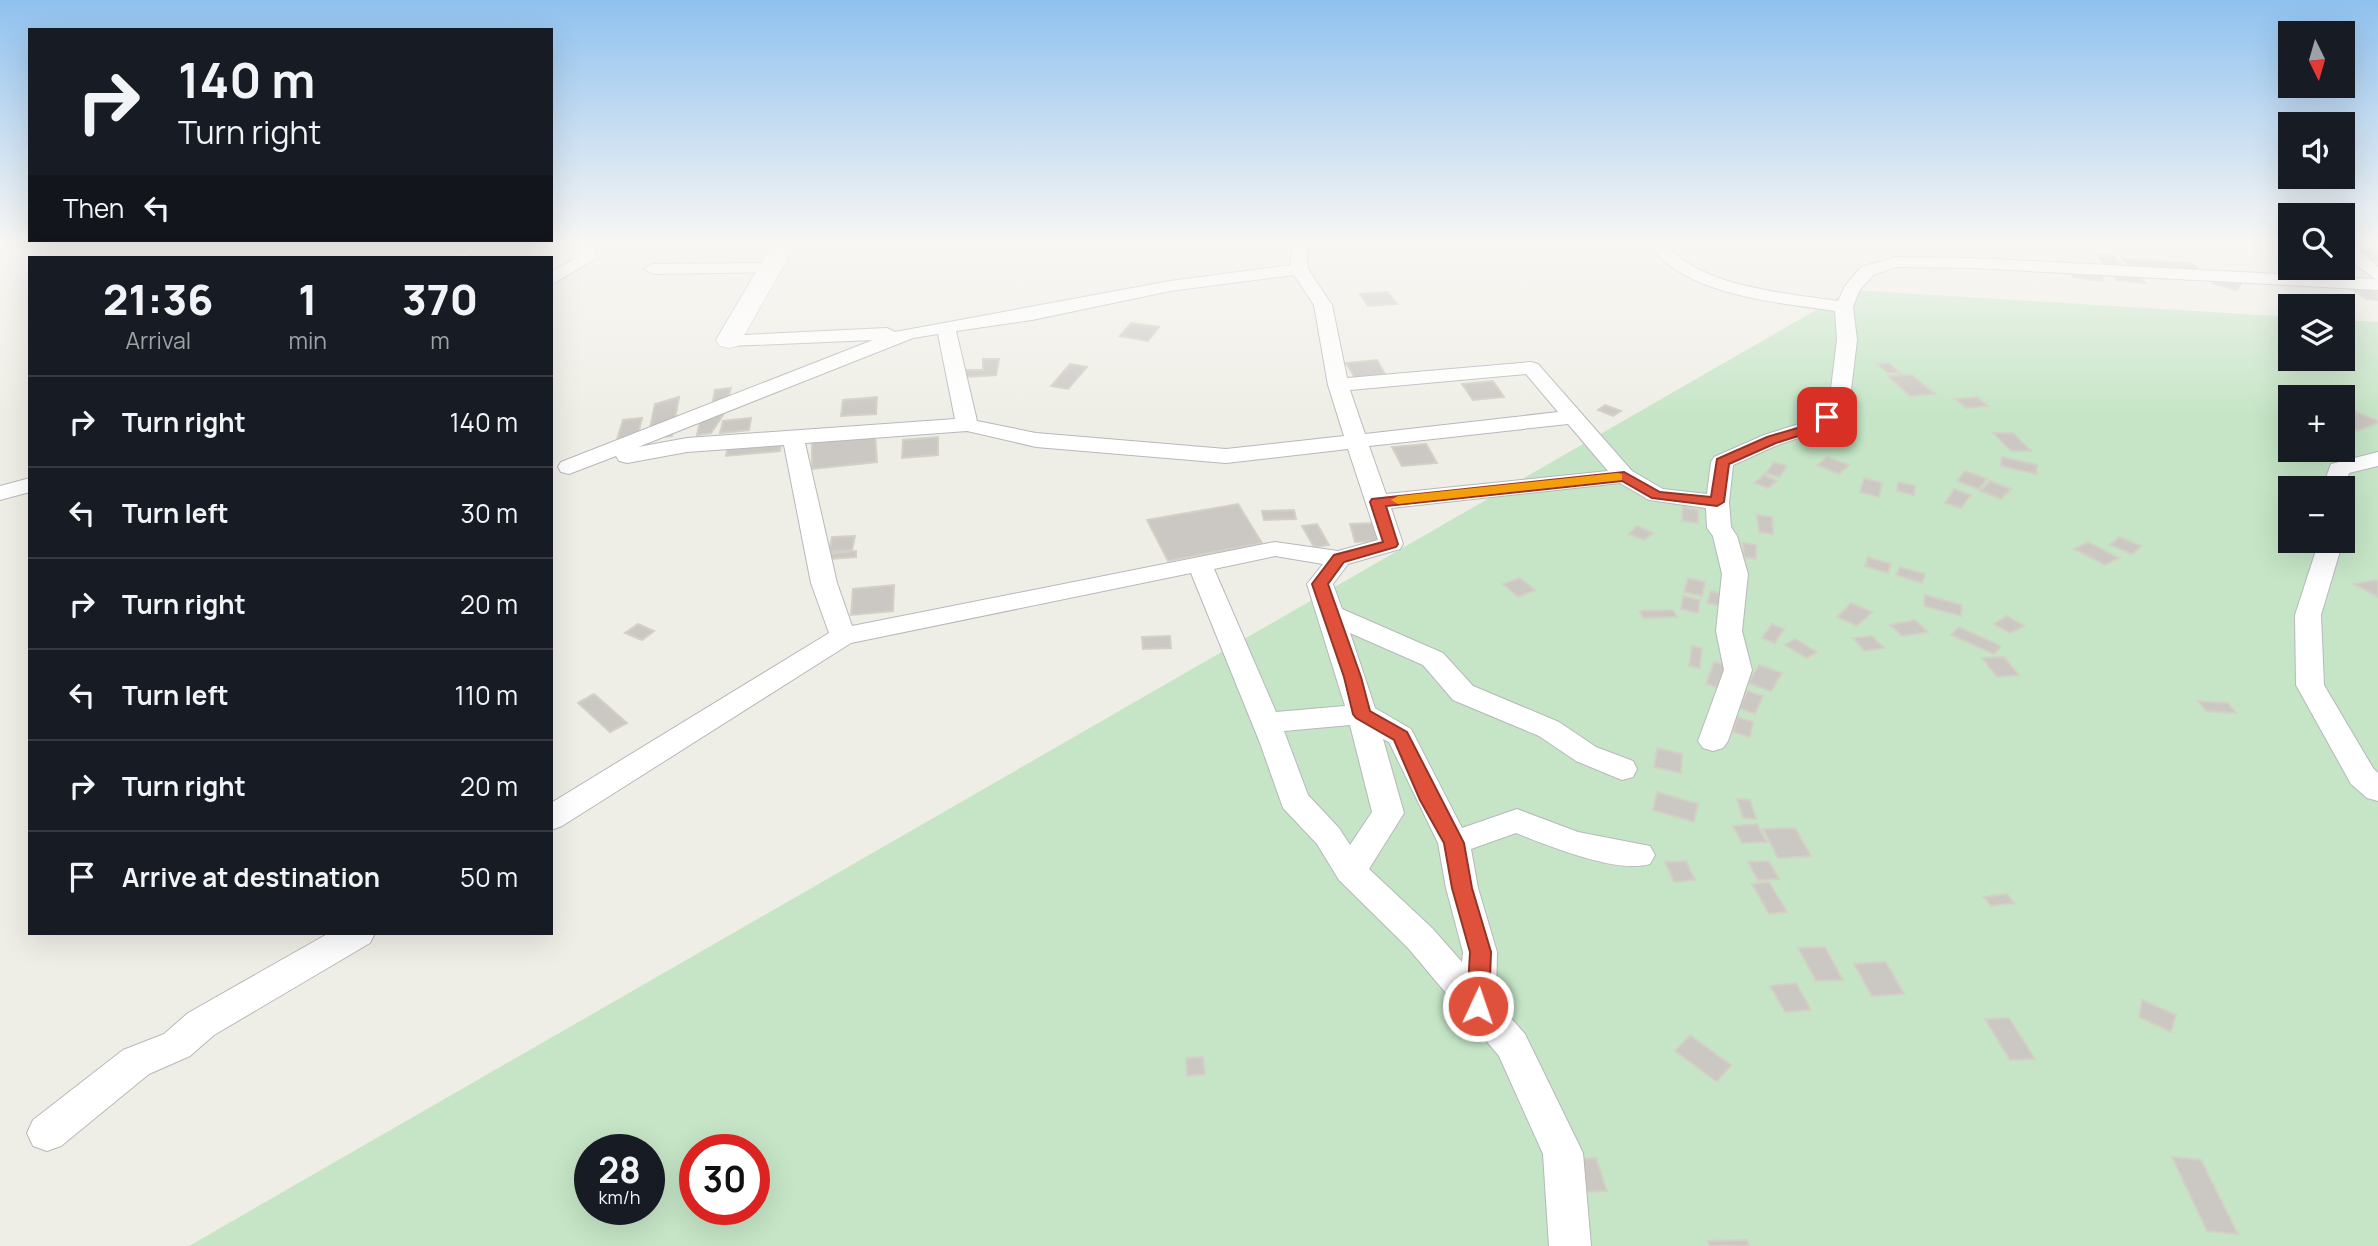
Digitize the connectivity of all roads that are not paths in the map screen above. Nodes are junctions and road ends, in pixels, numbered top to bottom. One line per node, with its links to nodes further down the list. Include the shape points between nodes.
1 (752, 301): 9 (street)
2 (1095, 301): 7 (street)
3 (1321, 301): 10 (street)
4 (1808, 301): 6 (street)
5 (1846, 301): 6 (street)
6 (1844, 307): 22 (street, via 1847,340 1839,407 1816,426 1722,462)
7 (946, 327): 8 (street); 12 (street)
8 (909, 333): 9 (street); 16 (street)
9 (729, 340)
10 (1338, 385): 11 (street, via 1531,368); 14 (street)
11 (1574, 417): 14 (street); 17 (street)
12 (967, 425): 13 (street); 14 (street, via 1036,440 1226,456)
13 (793, 438): 16 (street, via 687,445); 27 (street, via 824,583)
14 (1355, 441): 21 (street)
15 (2378, 459): 18 (street, via 2339,469)
16 (560, 469)
17 (1624, 476): 21 (street); 22 (street, via 1657,495)
18 (2337, 476)
19 (28, 486): 20 (street)
20 (0, 493)
21 (1377, 502): 24 (street, via 1391,544)
22 (1717, 502): 30 (street, via 1719,528 1735,574 1729,631 1738,670)
23 (2327, 553): 32 (street, via 2308,615 2310,685 2362,776)
24 (1339, 559): 25 (street, via 1275,549); 26 (street, via 1320,584)
25 (1200, 565): 27 (street); 29 (street)
26 (1330, 614): 28 (street); 31 (street, via 1433,659 1463,694 1549,729 1586,754)
27 (843, 636): 33 (street)
28 (1362, 714): 29 (street); 34 (street, via 1401,736); 36 (street, via 1388,813)
29 (1266, 723): 36 (street, via 1294,800 1328,836)
30 (1713, 741)
31 (1622, 769)
32 (2378, 790)
33 (553, 817)
34 (1454, 843): 35 (street, via 1517,821 1574,843); 38 (street, via 1480,952)
35 (1639, 855)
36 (1350, 871): 38 (street, via 1420,938)
37 (356, 935): 39 (street, via 201,1024 177,1045 136,1062)
38 (1478, 1006): 40 (street, via 1512,1045 1563,1153)
39 (47, 1133)
40 (1570, 1246)

